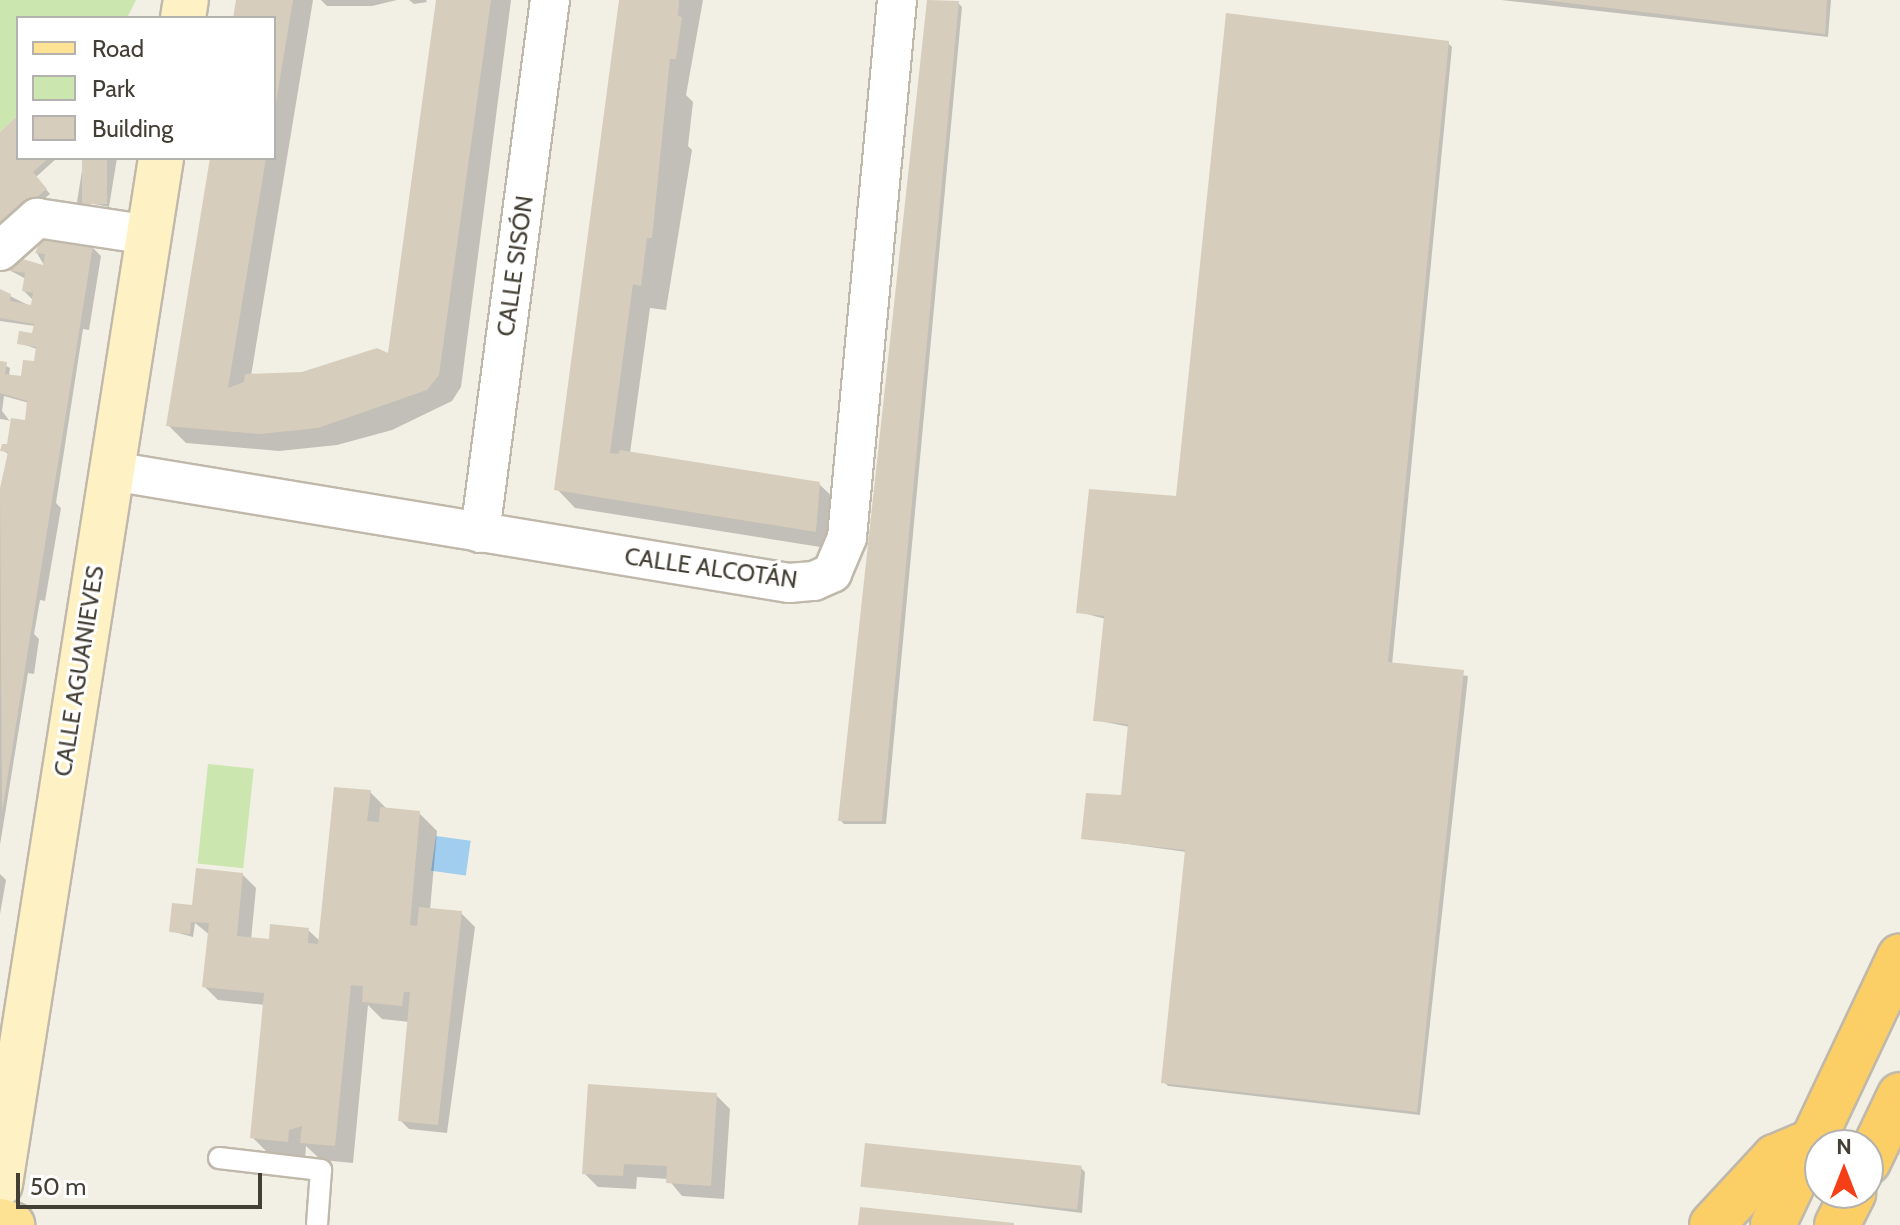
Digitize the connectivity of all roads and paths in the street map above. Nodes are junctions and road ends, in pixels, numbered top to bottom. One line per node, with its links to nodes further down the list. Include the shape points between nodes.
1 (550, 0): 7 (street, CALLE SISÓN)
2 (897, 0): 7 (street, CALLE ALCOTÁN, via 847,537 832,573 789,583)
3 (161, 160): 4 (street, CALLE AGUANIEVES)
4 (149, 235): 5 (street, via 37,218); 6 (street, CALLE AGUANIEVES)
5 (0, 251)
6 (112, 471): 7 (street, CALLE ALCOTÁN); 15 (street, CALLE AGUANIEVES)
7 (480, 533)
8 (1900, 956): 10 (highway)
9 (1900, 1095): 11 (highway)
10 (1819, 1129)
11 (1884, 1129)
12 (1804, 1145): 19 (highway, via 1775,1157)
13 (219, 1158): 18 (lane, via 321,1170)
14 (1804, 1160): 20 (highway)
15 (0, 1184)
16 (0, 1221): 17 (main road)
17 (12, 1225)
18 (317, 1225)
19 (1712, 1225)
20 (1773, 1225)

